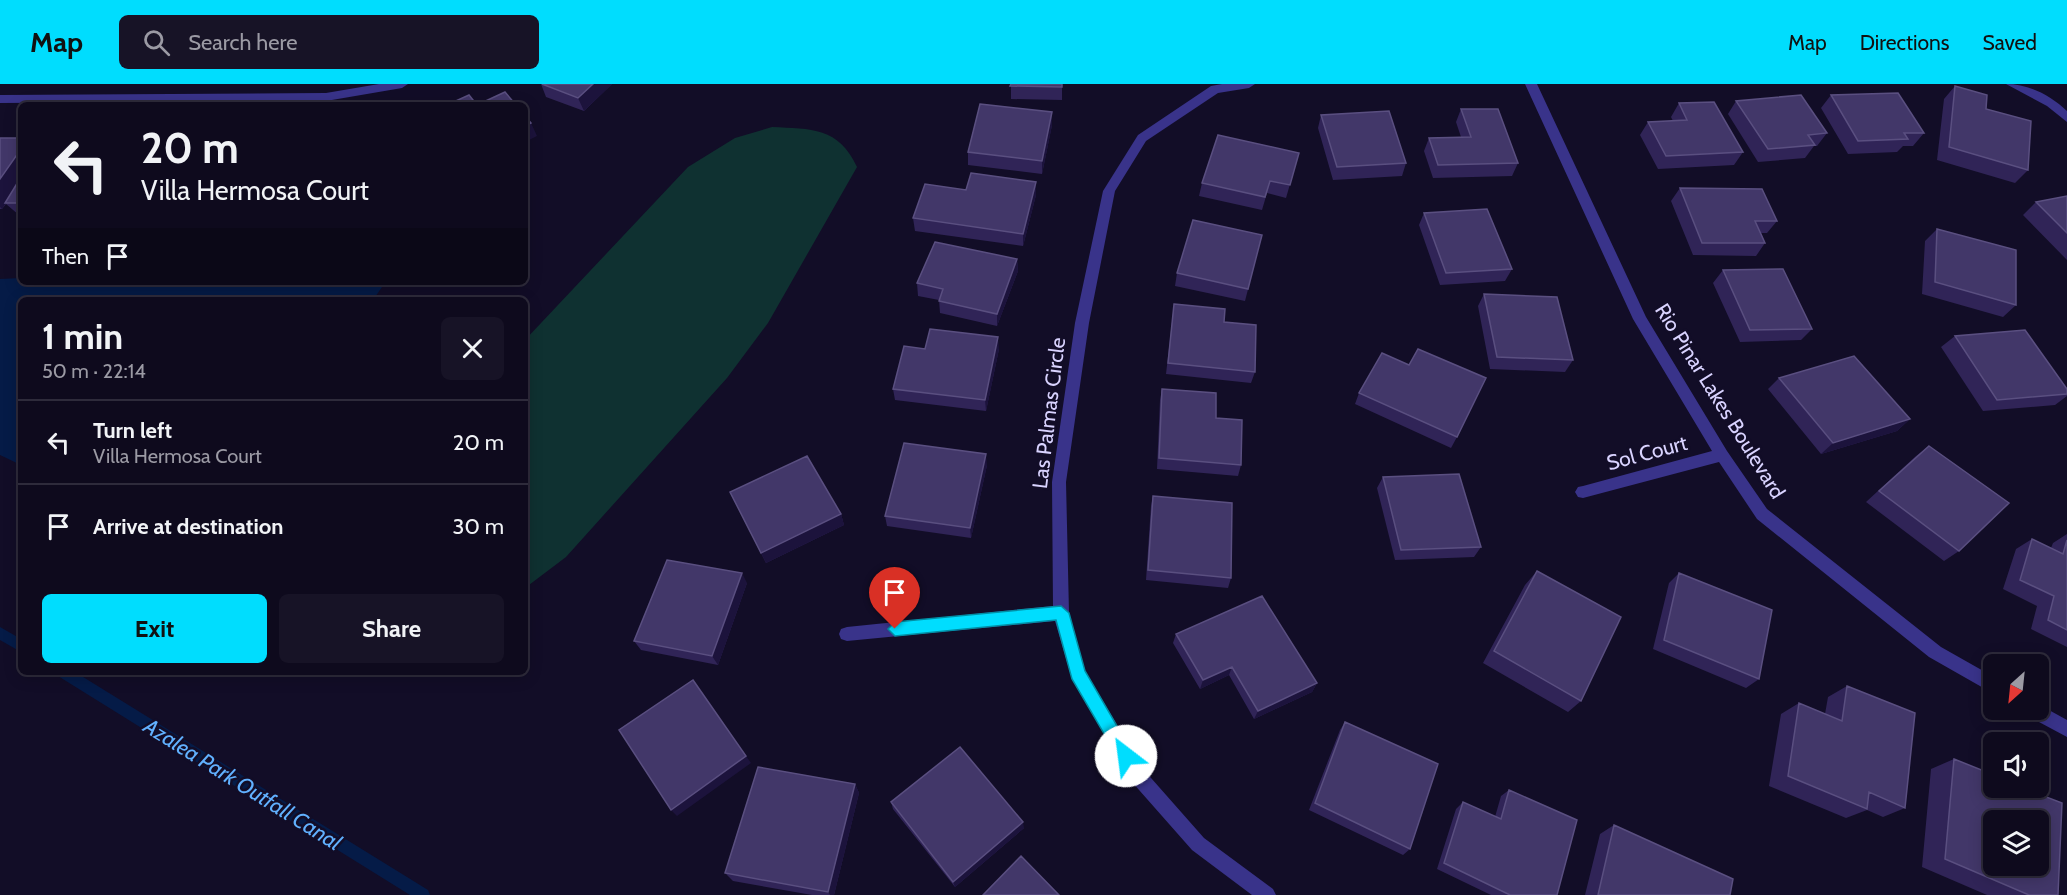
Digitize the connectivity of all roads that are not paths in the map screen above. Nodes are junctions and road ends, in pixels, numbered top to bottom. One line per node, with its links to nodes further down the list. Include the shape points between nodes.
1 (402, 84): 6 (street, via 326,97)
2 (1249, 84): 5 (street, Las Palmas Circle)
3 (1531, 84): 8 (street, Rio Pinar Lakes Boulevard, via 1640,319)
4 (2012, 84): 7 (street, via 2050,103)
5 (1213, 87): 10 (street, Las Palmas Circle, via 1142,138 1109,191 1082,323 1059,482)
6 (0, 99)
7 (2067, 118)
8 (1722, 455): 9 (street, Sol Court); 12 (street, Rio Pinar Lakes Boulevard, via 1762,514 1935,652)
9 (1583, 492)
10 (1061, 613): 11 (street); 15 (street, Las Palmas Circle, via 1078,674 1138,776 1198,844)
11 (847, 633)
12 (1983, 680)
13 (2049, 719): 14 (street)
14 (2067, 729)
15 (1267, 895)

